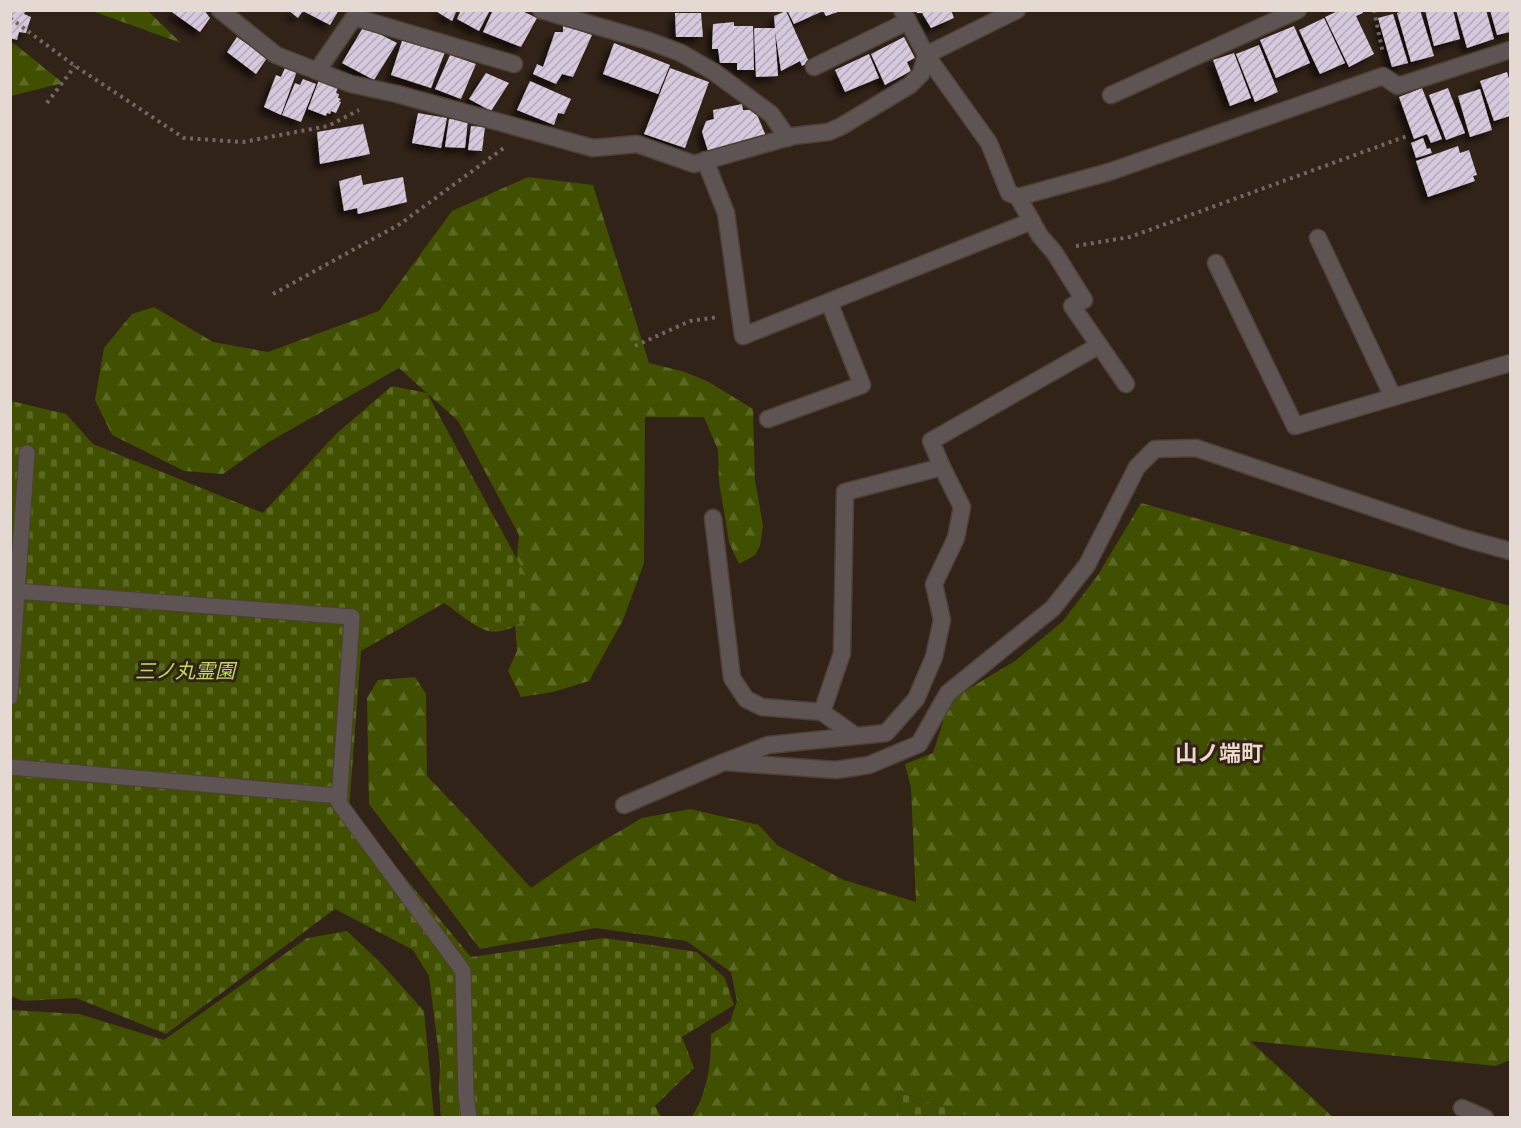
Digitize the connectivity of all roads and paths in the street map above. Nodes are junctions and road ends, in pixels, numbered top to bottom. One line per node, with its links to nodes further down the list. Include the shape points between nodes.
1 (220, 10): 14 (street, via 276,55)
2 (541, 10): 21 (street, via 681,54 714,72 771,114)
3 (1017, 10): 10 (street)
4 (1298, 10): 17 (street)
5 (1374, 10): 15 (path, via 1386,66)
6 (357, 14): 11 (street); 14 (street)
7 (905, 16): 10 (street); 13 (street)
8 (10, 18): 12 (path)
9 (1510, 50): 15 (street, via 1398,86)
10 (926, 55): 21 (street, via 921,74 910,85 854,121 828,132); 23 (street, via 989,143 1009,193)
11 (514, 64)
12 (75, 66): 16 (path, via 184,138 243,142 328,126); 18 (path)
13 (814, 67)
14 (317, 71): 16 (street, via 351,84)
15 (1383, 76): 23 (street, via 1109,172)
16 (397, 94): 19 (street)
17 (1111, 95)
18 (47, 103)
19 (528, 131): 22 (street, via 593,148 637,144 694,164); 28 (path, via 400,224)
20 (1407, 136): 26 (path, via 1130,237)
21 (788, 138): 22 (street)
22 (705, 160): 29 (street, via 726,213 743,336)
23 (1018, 197): 24 (street)
24 (1032, 220): 26 (street); 29 (street)
25 (1318, 238): 35 (street)
26 (1054, 252): 32 (street, via 1084,300 1072,306)
27 (1216, 263): 35 (street, via 1295,426)
28 (273, 294)
29 (829, 302): 36 (street, via 862,385)
30 (725, 316): 31 (path, via 690,321)
31 (635, 346)
32 (1098, 346): 34 (street); 38 (street, via 931,441)
33 (1510, 363): 35 (street)
34 (1126, 384)
35 (1393, 398)
36 (768, 419)
37 (27, 453): 41 (lane)
38 (942, 467): 43 (street, via 845,492 843,653); 44 (street, via 962,507 956,538 934,584 942,620 934,657 915,699 886,733)
39 (713, 518): 43 (street, via 732,678 746,699 762,707)
40 (1510, 551): 45 (street, via 1196,448 1155,449 1137,467 1087,566 1053,608 948,693 919,744 869,765 836,770)
41 (14, 591): 42 (lane); 47 (lane, via 352,617)
42 (10, 697)
43 (822, 712): 44 (street)
44 (854, 735): 45 (street, via 768,745)
45 (724, 762): 48 (street)
46 (10, 767): 47 (lane)
47 (340, 796): 50 (lane, via 339,803 463,971)
48 (624, 805)
49 (1462, 1108): 51 (street)
50 (470, 1118)
51 (1485, 1118)

